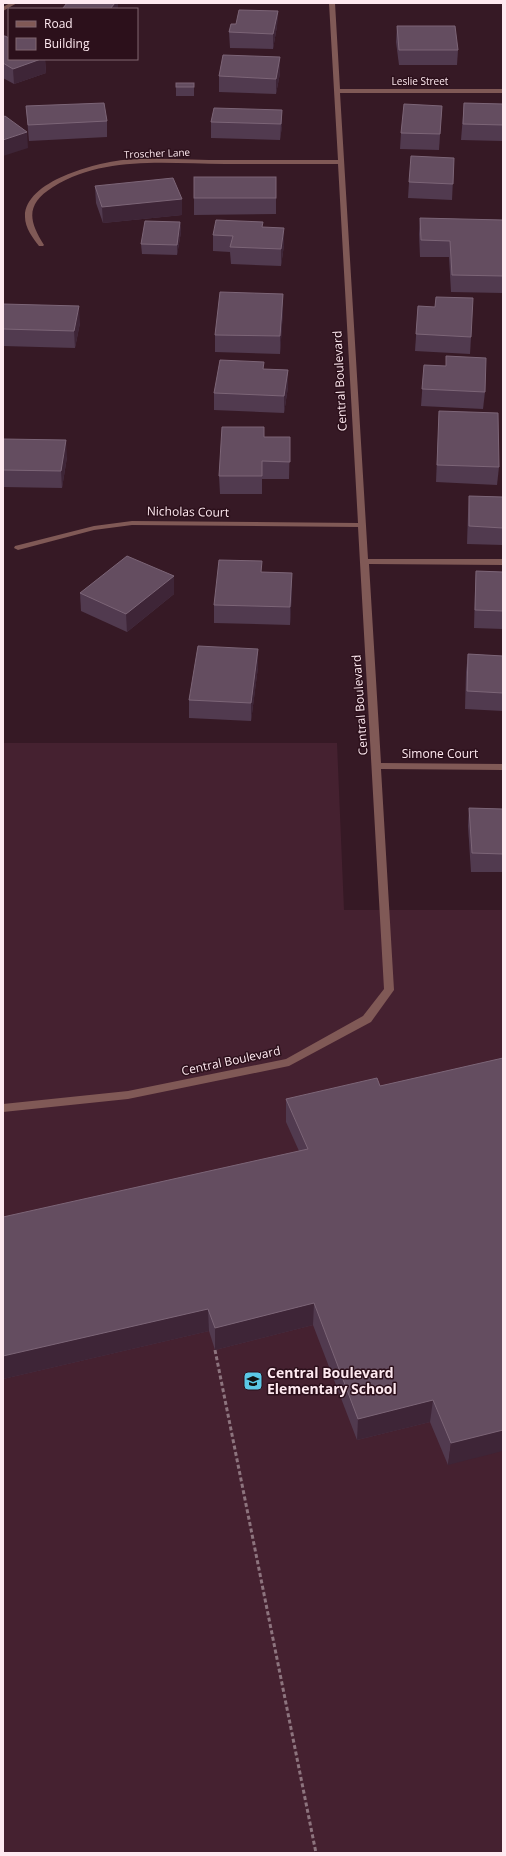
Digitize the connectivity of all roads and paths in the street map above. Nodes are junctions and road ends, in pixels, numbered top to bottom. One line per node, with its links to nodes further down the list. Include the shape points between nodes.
1 (14, 3): 3 (street)
2 (332, 3): 4 (street, Central Boulevard)
3 (3, 9)
4 (337, 91): 5 (street, Leslie Street); 6 (street, Central Boulevard)
5 (503, 91)
6 (340, 162): 7 (street, Troscher Lane, via 139,161 100,166 73,174 44,190 32,203 28,214 30,228); 8 (street, Central Boulevard)
7 (42, 245)
8 (361, 525): 9 (street, Nicholas Court, via 132,523 94,528); 10 (street, Central Boulevard)
9 (18, 548)
10 (364, 561): 11 (street); 12 (street, Central Boulevard)
11 (503, 562)
12 (377, 766): 13 (street, Simone Court); 14 (street, Central Boulevard, via 388,990 367,1019 289,1062 128,1095)
13 (503, 767)
14 (3, 1108)
15 (215, 1350): 16 (path)
16 (316, 1853)

